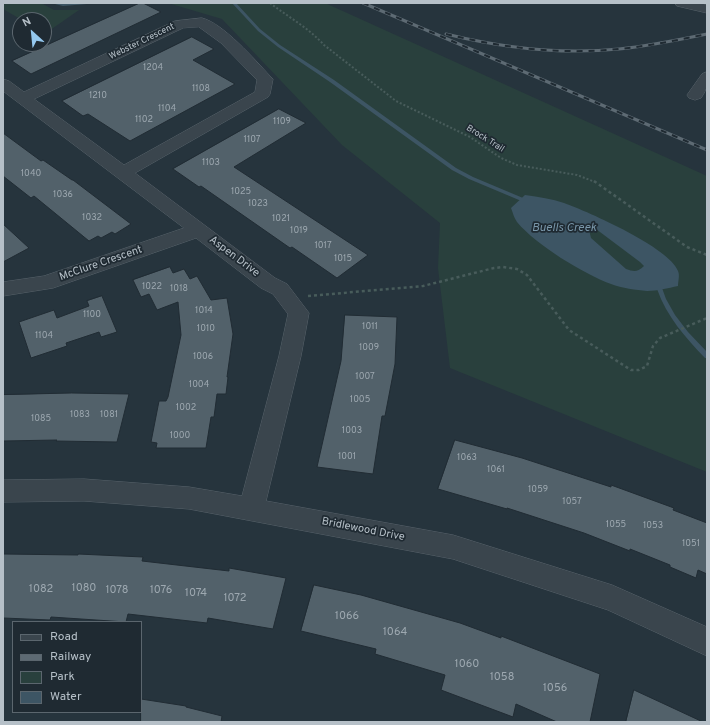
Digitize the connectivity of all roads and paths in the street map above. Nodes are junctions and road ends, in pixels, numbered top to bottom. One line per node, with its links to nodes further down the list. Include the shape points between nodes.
1 (270, 3): 10 (path, Brock Trail, via 315,35 324,45 396,100 470,137 517,165 577,175 594,181 687,247)
2 (682, 3): 3 (street)
3 (707, 9)
4 (707, 77): 6 (street)
5 (3, 84): 7 (street, Aspen Drive)
6 (695, 95)
7 (23, 98): 8 (street, Aspen Drive); 8 (street, Webster Crescent, via 180,24 202,22 226,40 265,79 262,94)
8 (124, 172): 9 (street, Aspen Drive)
9 (198, 230): 11 (street, McClure Crescent, via 46,283); 12 (street, Aspen Drive)
10 (707, 255)
11 (3, 289)
12 (288, 297): 13 (path, via 424,286 503,266 517,269 527,275 569,330 631,370 638,371 646,367 655,342 661,337); 15 (street, Aspen Drive, via 299,313)
13 (707, 318)
14 (3, 491): 15 (street, Bridlewood Drive, via 84,490 167,496)
15 (251, 509): 16 (street, Bridlewood Drive, via 453,547 612,598)
16 (707, 642)

